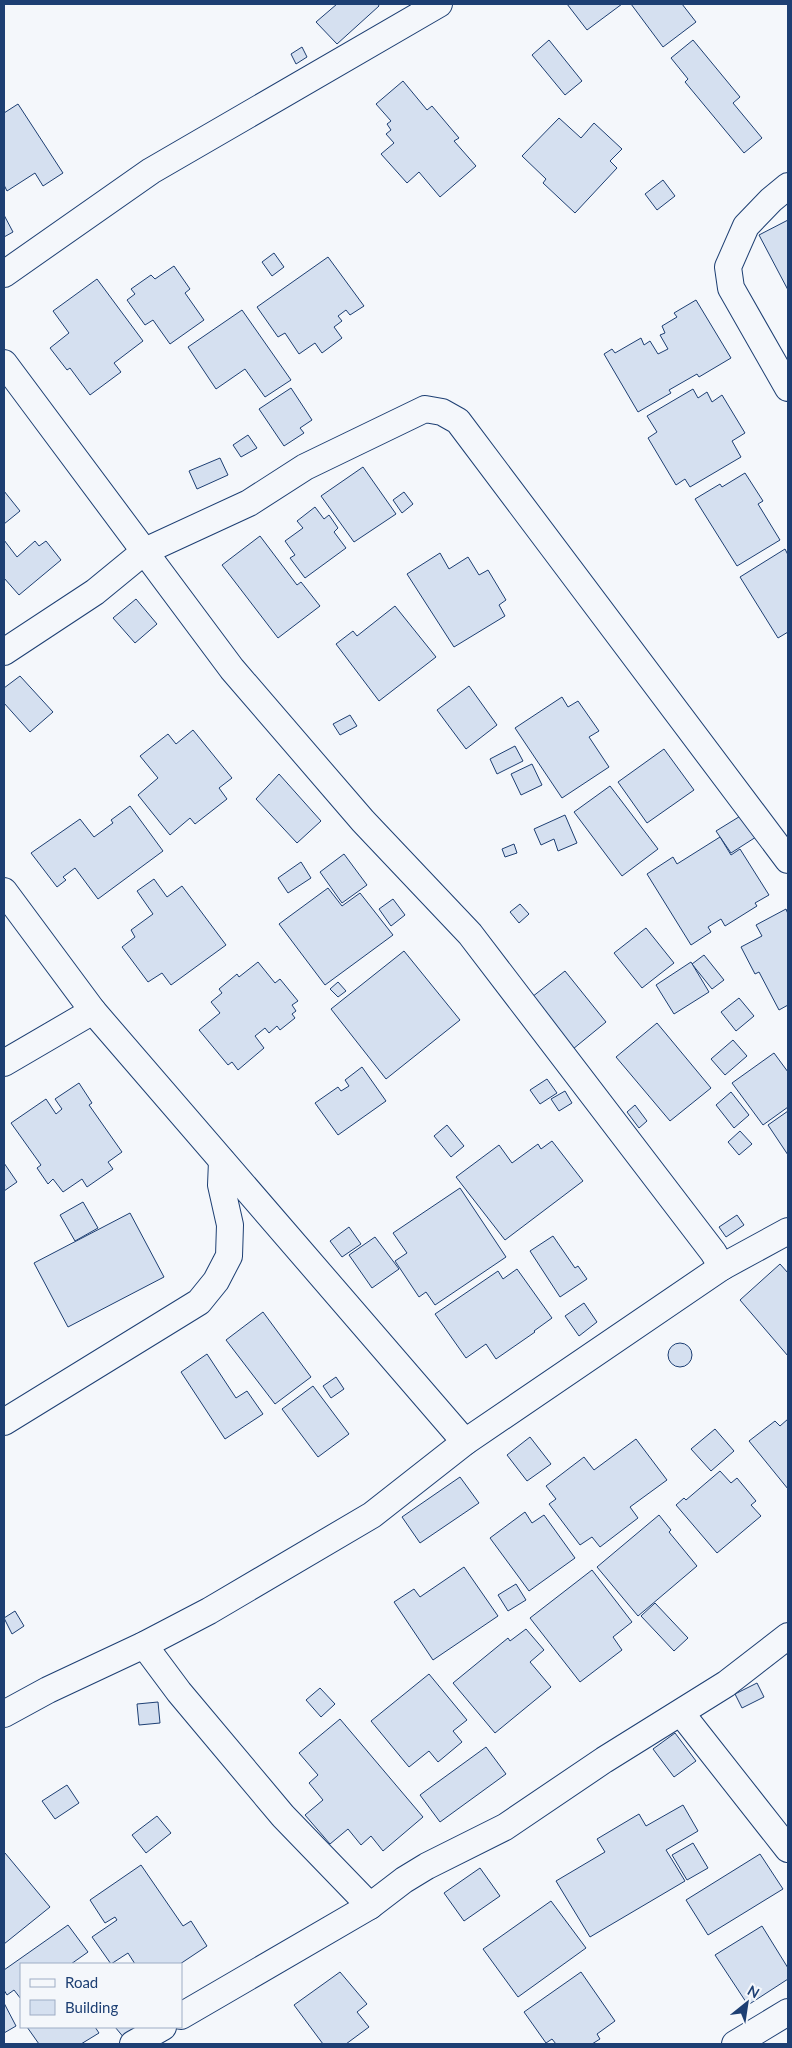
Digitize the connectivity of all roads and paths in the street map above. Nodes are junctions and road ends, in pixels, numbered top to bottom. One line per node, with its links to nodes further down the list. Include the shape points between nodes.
1 (439, 4): 3 (street, via 151,171)
2 (788, 186): 5 (street, via 746,226 728,267 731,288)
3 (4, 274)
4 (4, 364): 6 (street)
5 (788, 388)
6 (145, 551): 7 (street, via 95,592); 8 (street, via 249,503 306,467 425,409 442,412 458,421); 14 (street, via 232,669 363,821 470,934 708,1244)
7 (4, 652)
8 (788, 860)
9 (4, 891): 10 (street)
10 (93, 1011): 11 (street); 12 (street)
11 (4, 1063)
12 (222, 1160): 15 (street, via 221,1185 230,1225 229,1256 216,1281 199,1302); 16 (street)
13 (788, 1230): 14 (street)
14 (722, 1267): 16 (street)
15 (4, 1422)
16 (465, 1442): 18 (street, via 372,1515 209,1611)
17 (788, 1636): 19 (street, via 726,1684)
18 (144, 1645): 20 (street); 22 (street, via 283,1816)
19 (681, 1713): 21 (street); 22 (street, via 505,1827 412,1875)
20 (4, 1714)
21 (788, 1849)
22 (370, 1906): 24 (street)
23 (788, 2012): 27 (street)
24 (182, 2015)
25 (162, 2028): 26 (street)
26 (134, 2044)
27 (735, 2044)

